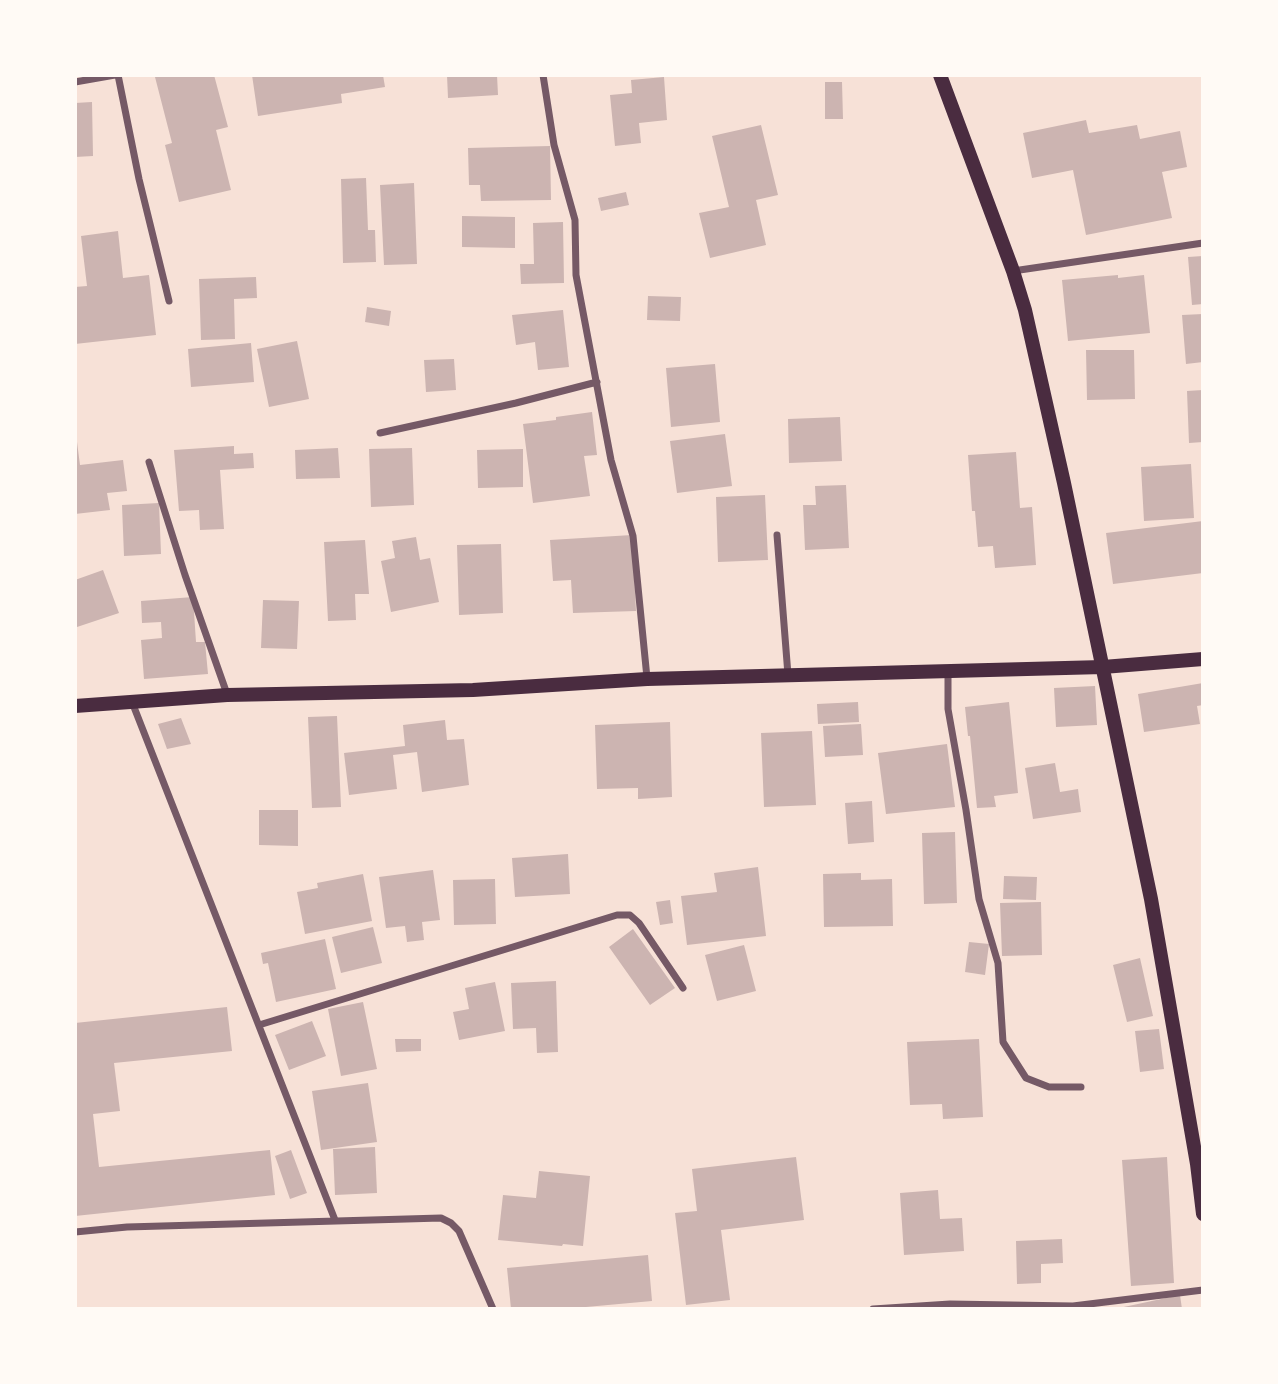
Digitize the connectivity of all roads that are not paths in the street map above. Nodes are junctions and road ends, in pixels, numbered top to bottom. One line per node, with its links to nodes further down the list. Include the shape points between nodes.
1 (117, 75): 4 (street); 7 (street)
2 (543, 75): 8 (street, via 554,145 575,220 576,275)
3 (940, 75): 6 (main road)
4 (75, 82)
5 (1203, 243): 6 (street)
6 (1013, 271): 13 (main road)
7 (169, 301)
8 (597, 382): 9 (street); 16 (street, via 611,460 633,536)
9 (380, 433)
10 (149, 463): 17 (street)
11 (777, 535): 15 (street)
12 (1203, 659): 13 (main road)
13 (1103, 667): 14 (main road); 23 (main road, via 1151,899)
14 (948, 671): 15 (main road); 22 (street, via 948,709 979,899 998,963 1003,1042 1027,1078 1049,1087)
15 (788, 676): 16 (main road)
16 (647, 679): 17 (main road, via 473,690)
17 (227, 695): 18 (main road)
18 (132, 702): 19 (main road); 21 (street)
19 (75, 706)
20 (683, 988): 21 (street, via 639,923 630,915 617,915)
21 (259, 1025): 24 (street)
22 (1081, 1087)
23 (1203, 1214)
24 (335, 1220): 25 (street); 27 (street, via 441,1218 451,1223 459,1231)
25 (75, 1232)
26 (1203, 1290): 28 (street, via 1073,1306 950,1304)
27 (493, 1309)
28 (873, 1309)

